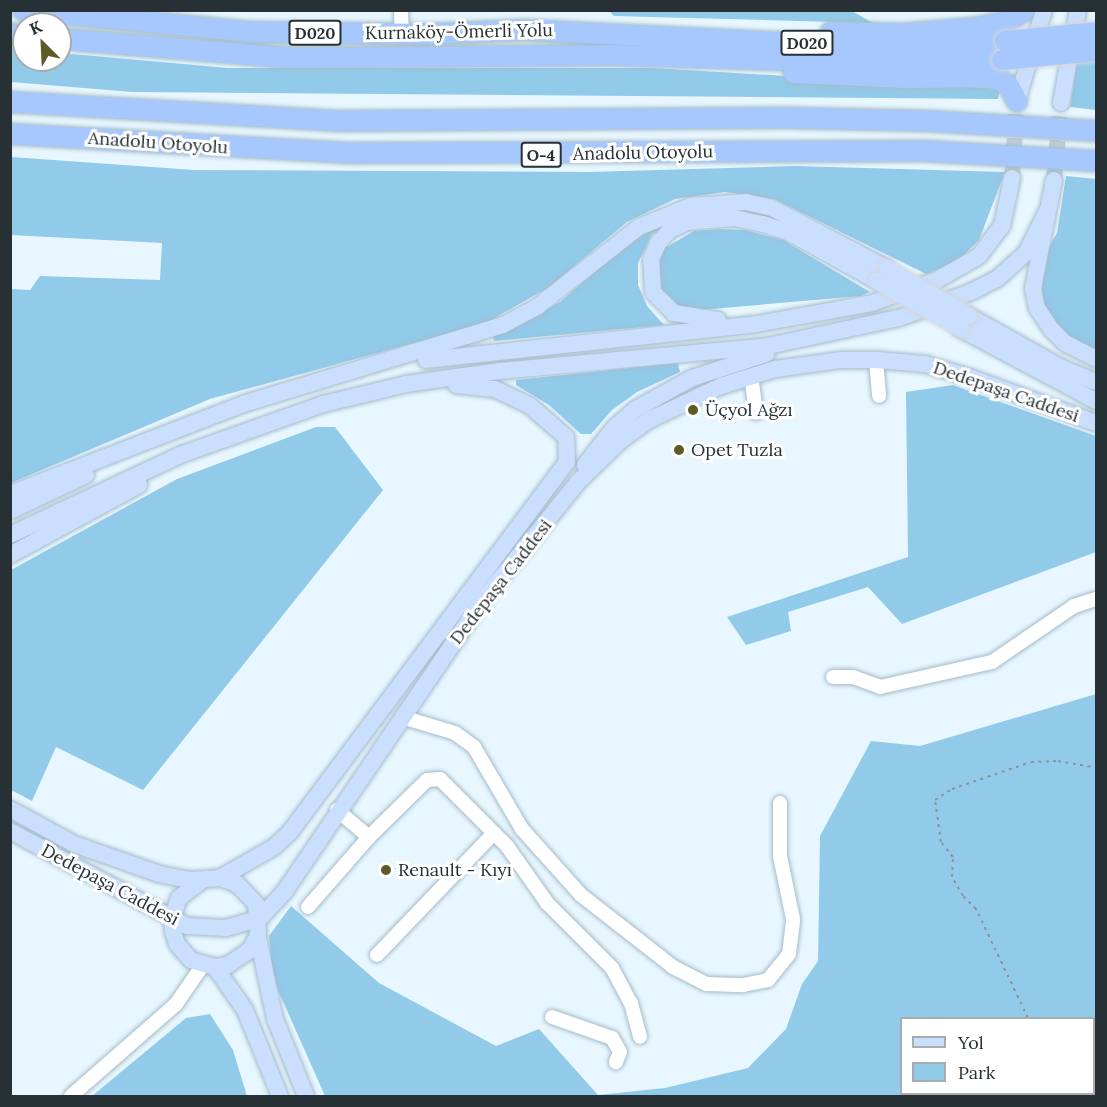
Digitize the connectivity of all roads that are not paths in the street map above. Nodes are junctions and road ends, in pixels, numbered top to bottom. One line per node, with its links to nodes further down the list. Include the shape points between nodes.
1 (23, 10): 8 (highway, Kurnaköy-Ömerli Yolu / D020, via 250,32)
2 (401, 10): 8 (street)
3 (1025, 10): 6 (highway, via 996,24 902,34 717,29)
4 (1044, 10): 13 (main road)
5 (1078, 10): 15 (main road)
6 (609, 32): 8 (highway, Kurnaköy-Ömerli Yolu / D020); 10 (highway, D020)
7 (1096, 32): 10 (highway, D020, bridge)
8 (402, 34)
9 (72, 40): 12 (highway, Kurnaköy-Ömerli Yolu / D020, via 291,58)
10 (1003, 50): 11 (highway, D020, bridge); 12 (highway, D020, via 923,64)
11 (1096, 51)
12 (606, 56): 13 (highway, via 813,74 995,77 1009,86)
13 (1017, 100)
14 (10, 102): 16 (highway, Anadolu Otoyolu / O-4, via 340,121 792,118)
15 (1061, 103)
16 (1096, 131)
17 (10, 134): 18 (highway, Anadolu Otoyolu / O-4, via 358,154 924,151)
18 (1096, 161)
19 (1012, 178): 23 (main road, via 1002,226 979,256 959,270 910,291)
20 (1054, 180): 21 (main road)
21 (1048, 209): 25 (main road, via 1026,253 997,279 971,292); 26 (main road, via 1033,289 1037,308 1065,343)
22 (882, 275): 23 (main road, via 790,233 734,218 687,222 670,230 651,259 653,292 674,313 712,320); 24 (main road, bridge); 30 (main road, via 772,208 737,202 691,206 639,227 538,306 503,325)
23 (815, 316): 30 (main road, via 457,355)
24 (965, 323): 29 (main road); 33 (main road)
25 (861, 329): 31 (main road, via 768,346 500,371); 40 (main road, via 724,366 692,378 636,409 595,450)
26 (1096, 359)
27 (876, 360): 28 (main road, Dedepaşa Caddesi, via 803,363); 32 (street); 37 (main road, Dedepaşa Caddesi, via 925,364)
28 (751, 376): 34 (street); 40 (main road, Dedepaşa Caddesi, via 689,399 620,441 578,482)
29 (1096, 382)
30 (281, 392): 35 (main road)
31 (375, 392): 36 (main road); 52 (main road, Dedepaşa Caddesi, via 458,385 494,389 530,405 555,423 566,437 567,462 290,832 258,858)
32 (879, 396)
33 (1096, 401)
34 (756, 413)
35 (203, 418): 38 (main road); 39 (main road)
36 (272, 420): 41 (main road, via 180,455); 42 (main road, via 189,458)
37 (1096, 423)
38 (10, 494)
39 (10, 511)
40 (536, 534): 45 (main road, Dedepaşa Caddesi, via 482,601)
41 (10, 535)
42 (10, 555)
43 (1096, 599): 44 (street, via 1074,606 992,662 880,687 853,677)
44 (832, 677)
45 (402, 717): 46 (street, via 455,733 474,747 522,829 581,895 672,967 707,984 743,985 768,980 789,954 793,919 780,856); 48 (main road, Dedepaşa Caddesi)
46 (780, 803)
47 (10, 809): 53 (main road, Dedepaşa Caddesi, via 74,844 159,874)
48 (337, 810): 51 (street); 55 (main road, Dedepaşa Caddesi, via 285,891)
49 (10, 831): 56 (main road, Dedepaşa Caddesi)
50 (494, 833): 51 (street, via 435,778 426,780); 58 (street); 61 (street, via 557,914 612,968 631,1003)
51 (369, 837): 54 (street)
52 (220, 878): 53 (main road, Dedepaşa Caddesi); 55 (main road, via 248,893)
53 (203, 880): 56 (main road, via 179,898)
54 (308, 907)
55 (260, 918): 56 (main road, Dedepaşa Caddesi, via 203,930); 57 (main road)
56 (172, 919): 59 (main road, via 182,952)
57 (258, 935): 59 (main road, via 241,959); 65 (main road, via 275,1018)
58 (376, 955)
59 (209, 966): 63 (street, via 176,1004); 64 (main road, via 245,1010)
60 (552, 1017): 62 (street, via 612,1038 620,1052)
61 (640, 1037)
62 (616, 1062)
63 (71, 1096)
64 (280, 1096)
65 (306, 1096)

